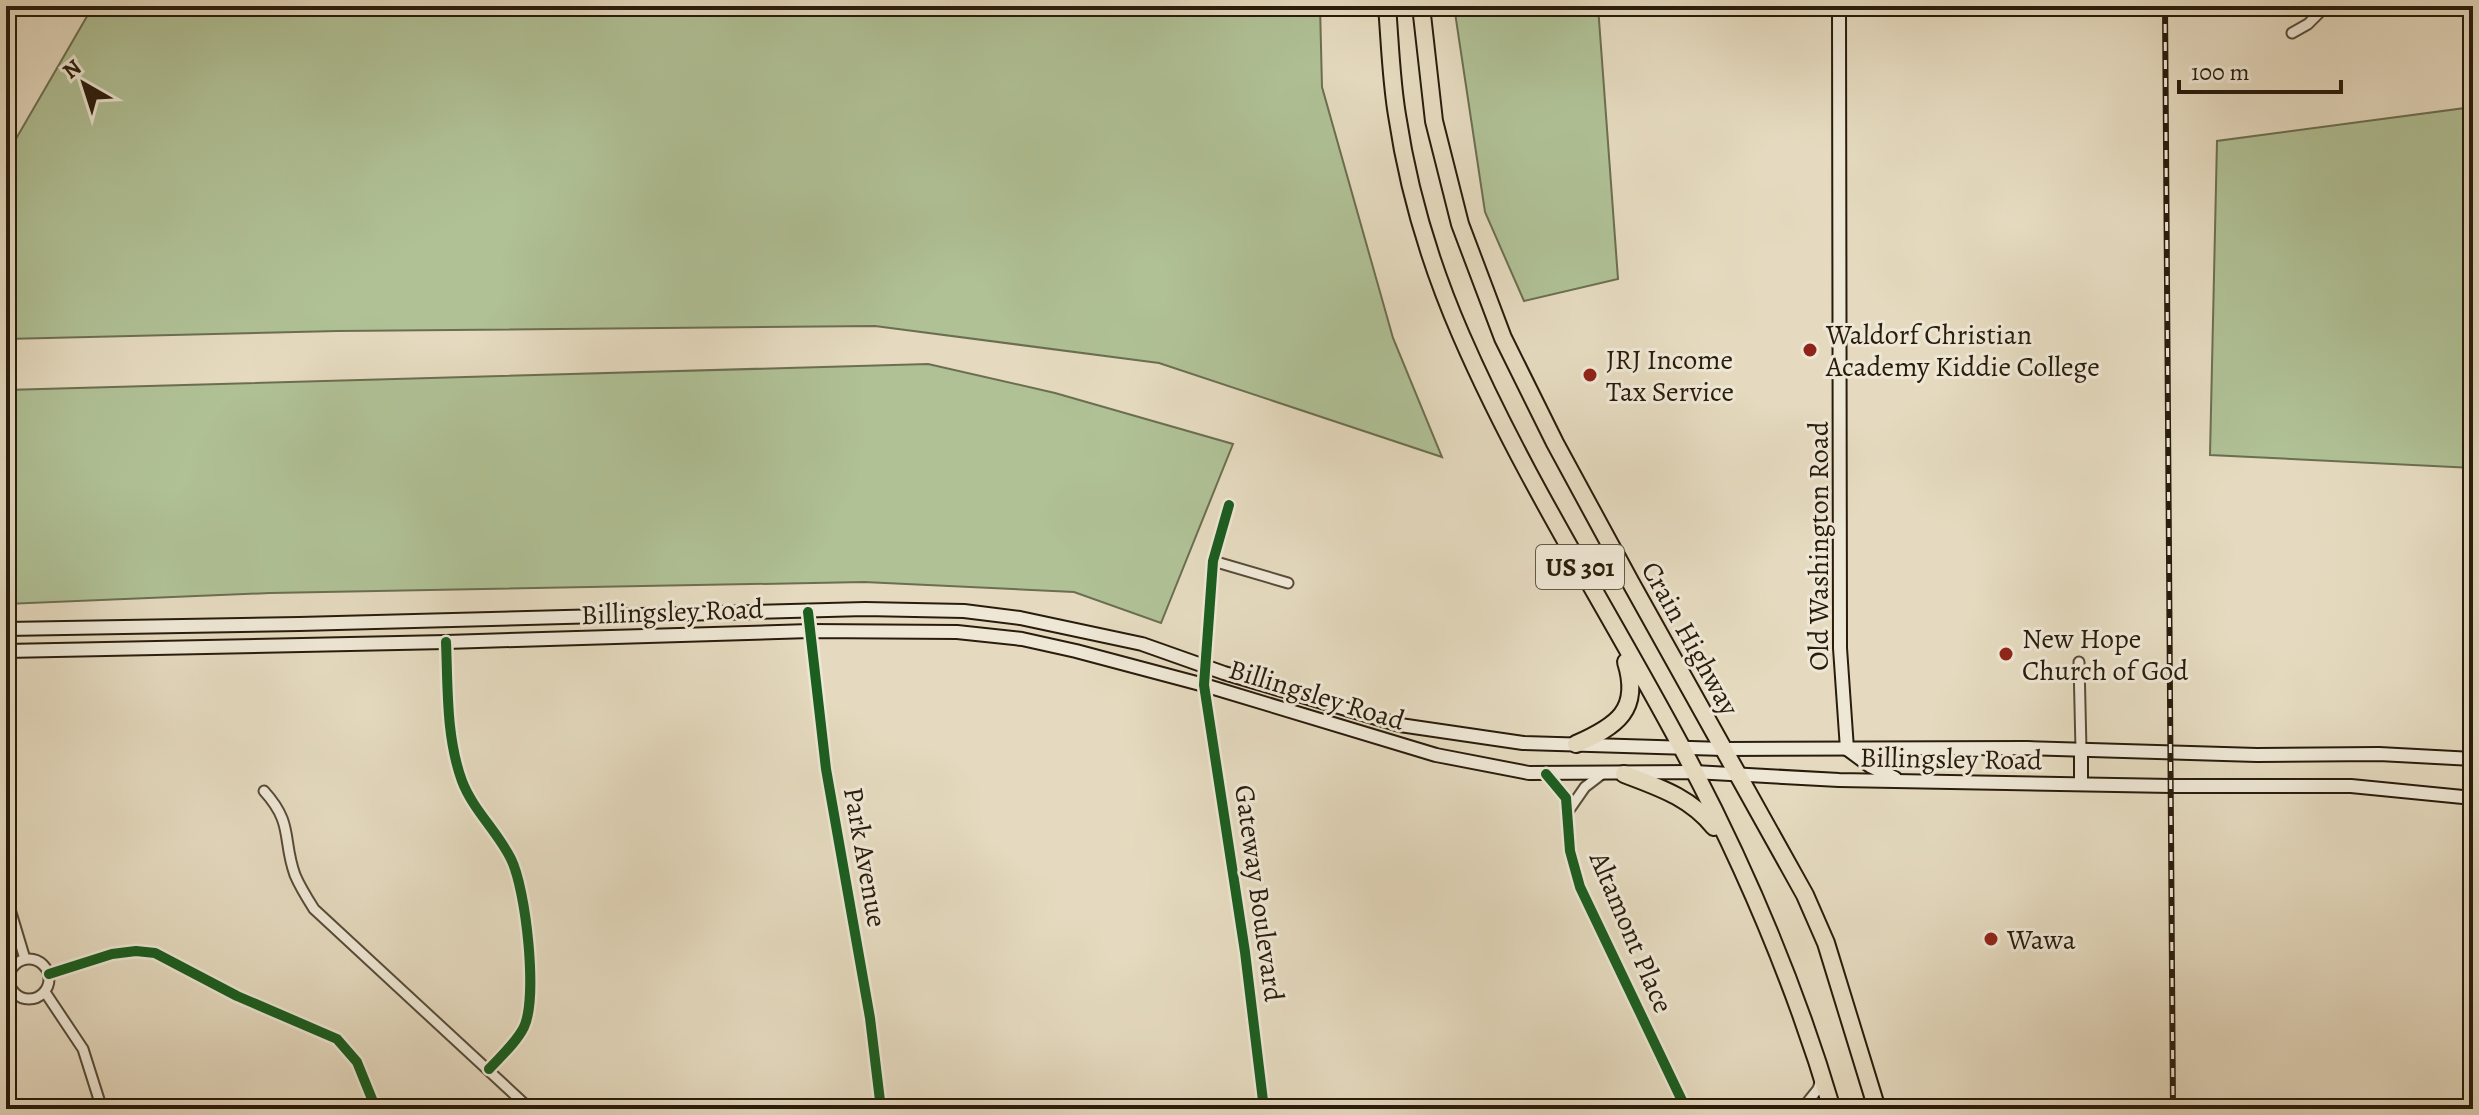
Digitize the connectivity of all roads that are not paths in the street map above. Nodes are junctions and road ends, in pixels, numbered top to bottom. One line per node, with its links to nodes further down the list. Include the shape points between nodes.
1 (1387, 6): 14 (highway, US 301, via 1402,142 1447,299 1477,370)
2 (1421, 6): 22 (highway, Crain Highway / US 301, via 1434,121 1460,224 1487,301 1555,443)
3 (1839, 6): 23 (main road, Old Washington Road, via 1840,648)
4 (2326, 6): 7 (street)
5 (2430, 6): 6 (street)
6 (2473, 10)
7 (2292, 33)
8 (1229, 505): 9 (street, Gateway Boulevard)
9 (1213, 561): 10 (street); 18 (street, Gateway Boulevard)
10 (1288, 583)
11 (808, 612): 12 (main road, Billingsley Road); 13 (street, Park Avenue); 18 (main road, Billingsley Road, via 993,613 1142,644)
12 (6, 629)
13 (810, 631): 15 (main road, Billingsley Road); 19 (main road, Billingsley Road, via 957,632 1022,639); 47 (street, Park Avenue, via 826,769)
14 (1619, 638): 20 (highway, via 1632,685 1630,702 1614,724); 21 (highway, US 301)
15 (446, 642): 16 (main road, Billingsley Road); 42 (street, via 455,760 463,784 511,858 532,985 524,1028)
16 (6, 651)
17 (2079, 662): 24 (street)
18 (1203, 666): 19 (street, Gateway Boulevard); 20 (main road, Billingsley Road, via 1400,725 1523,743)
19 (1204, 685): 27 (main road, Billingsley Road, via 1436,755); 48 (street, Gateway Boulevard)
20 (1576, 744): 21 (main road, Billingsley Road)
21 (1682, 747): 22 (main road, Billingsley Road); 26 (highway, US 301)
22 (1724, 749): 23 (main road, Billingsley Road); 30 (highway, Crain Highway / US 301)
23 (1847, 749): 24 (main road, Billingsley Road); 31 (main road)
24 (2081, 750): 25 (main road, Billingsley Road); 32 (main road)
25 (2473, 759)
26 (1694, 772): 29 (main road, Billingsley Road); 30 (main road, Billingsley Road); 36 (highway, US 301)
27 (1546, 774): 28 (main road, Billingsley Road); 35 (street, via 1561,789)
28 (1602, 774): 29 (main road, Billingsley Road); 35 (street, via 1577,795)
29 (1624, 774): 36 (highway, via 1691,804)
30 (1738, 776): 31 (main road, Billingsley Road); 52 (highway, Crain Highway / US 301, via 1826,943)
31 (1905, 781): 32 (main road, Billingsley Road)
32 (2081, 784): 34 (main road, Billingsley Road, via 2351,786)
33 (264, 791): 42 (street, via 285,824 295,873 314,909)
34 (2473, 798)
35 (1569, 810): 49 (street, Altamont Place, via 1570,851 1580,887)
36 (1736, 855): 43 (highway, US 301)
37 (6, 896): 38 (street)
38 (9, 922): 39 (street)
39 (25, 959): 40 (street, via 37,960); 41 (street, via 9,973 13,993 25,1000)
40 (49, 974): 41 (street); 45 (street, via 112,954 155,953 337,1039 357,1062)
41 (45, 992): 44 (street, via 83,1049)
42 (489, 1069): 46 (street)
43 (1823, 1076): 50 (street); 51 (highway, US 301)
44 (102, 1109)
45 (376, 1109)
46 (530, 1109)
47 (881, 1109)
48 (1264, 1109)
49 (1686, 1109)
50 (1802, 1109)
51 (1832, 1109)
52 (1877, 1109)

